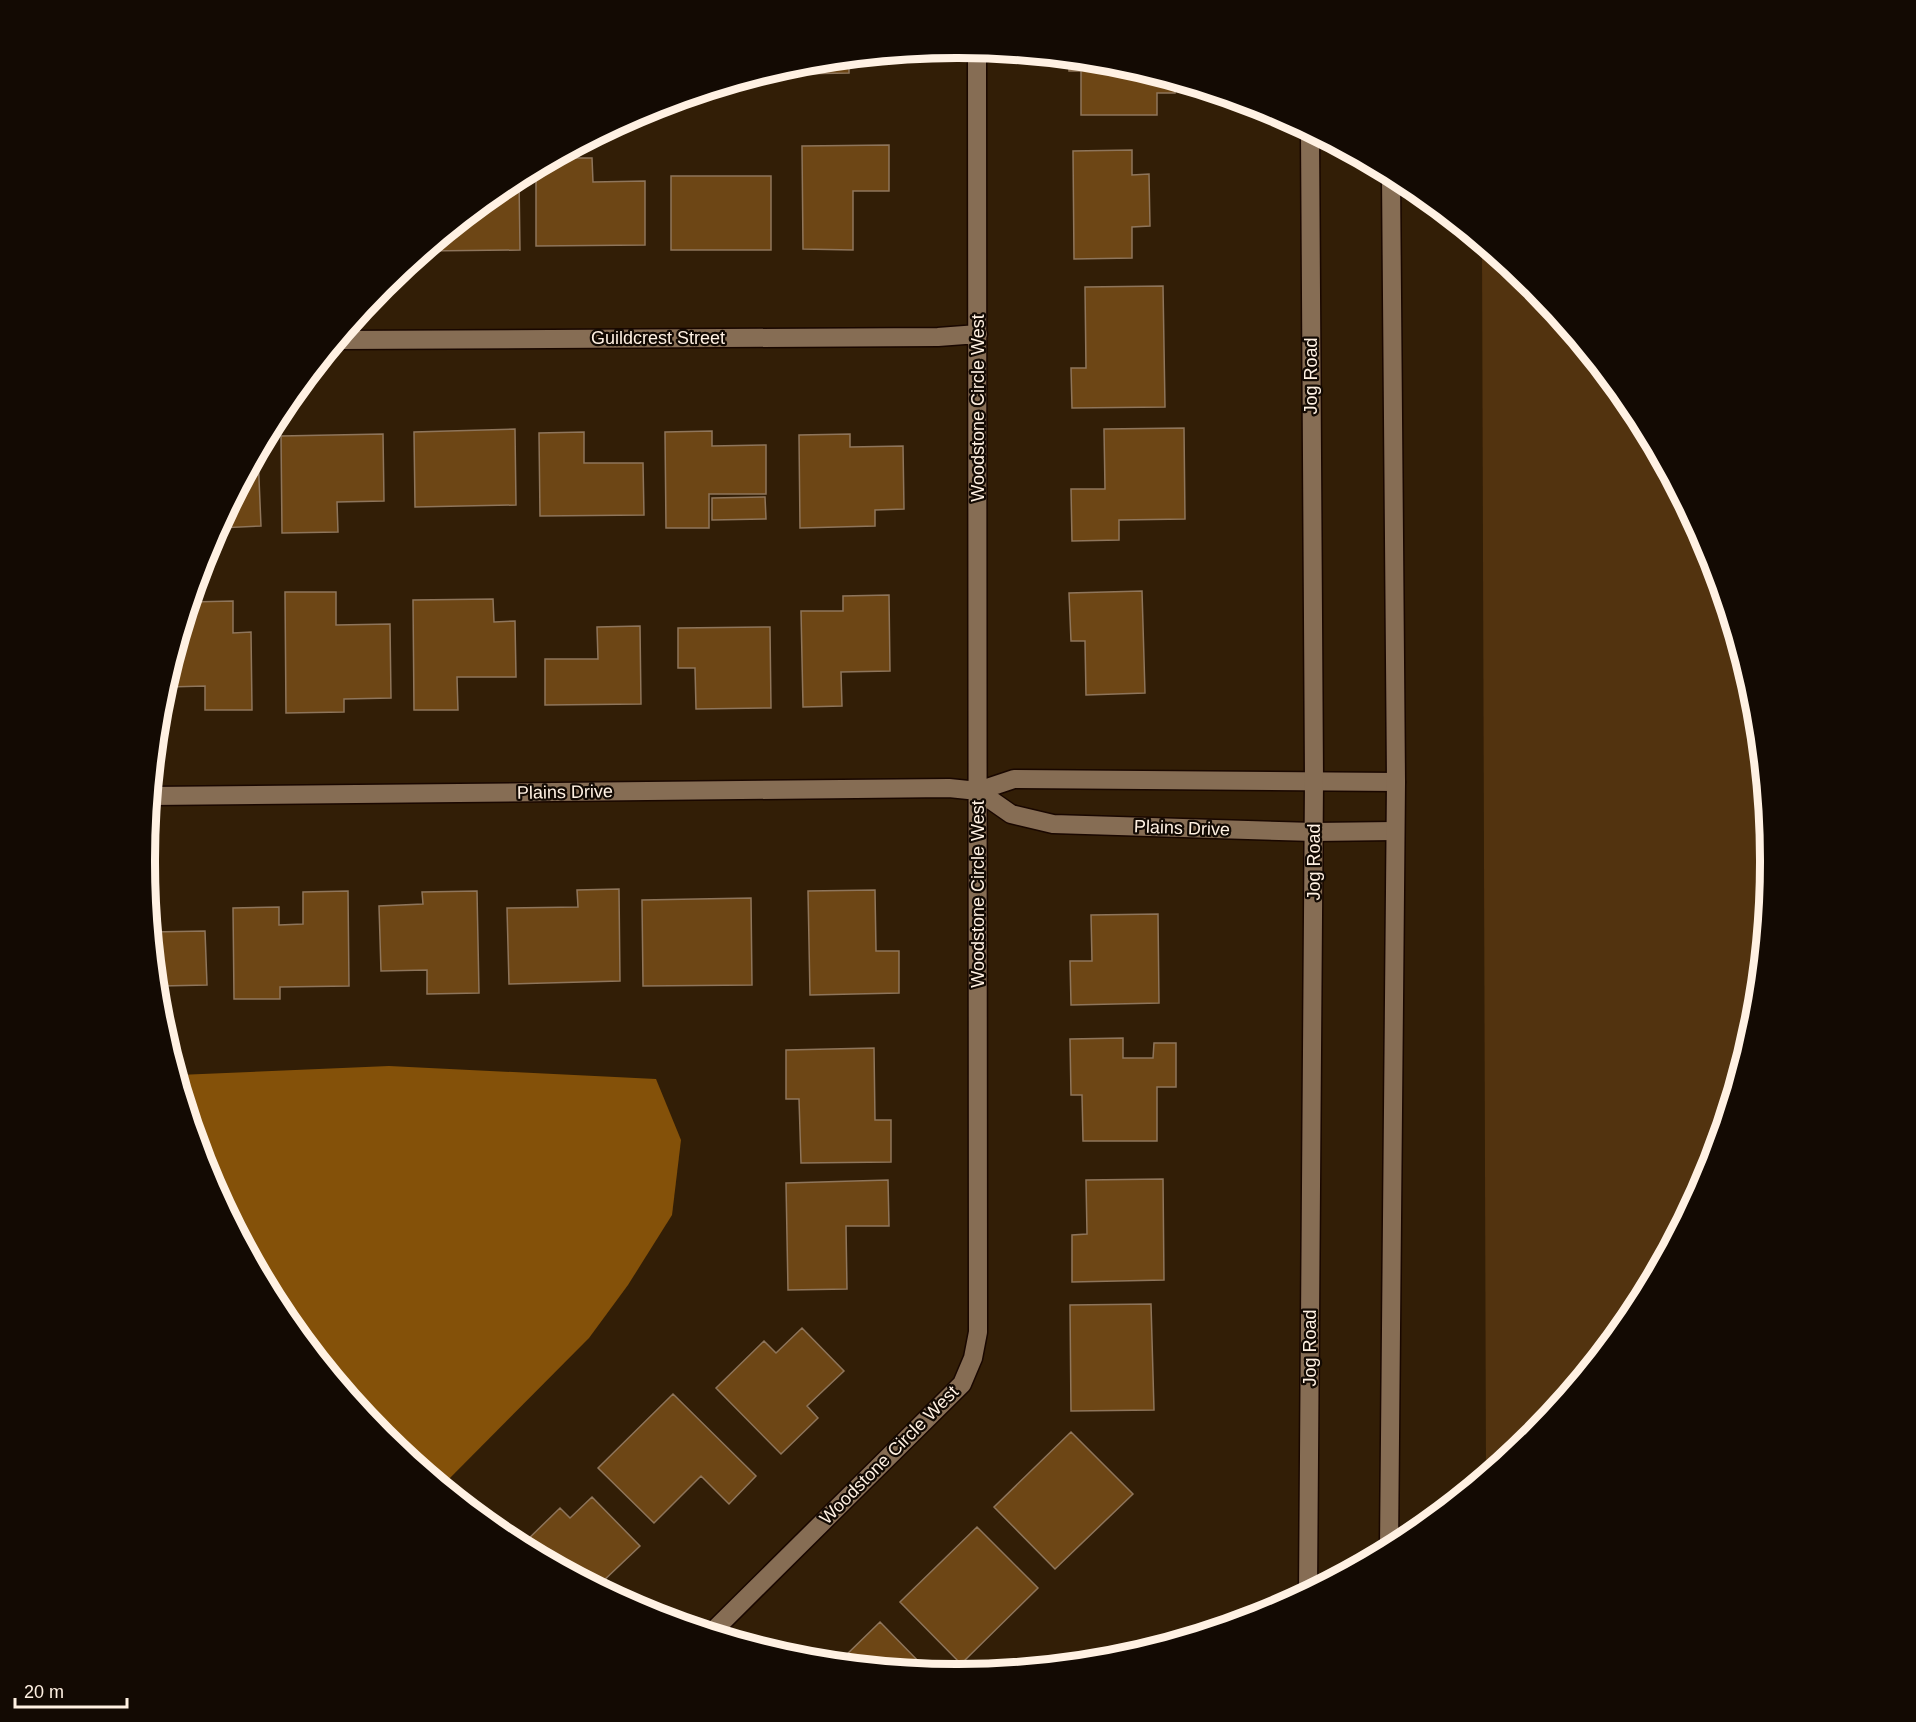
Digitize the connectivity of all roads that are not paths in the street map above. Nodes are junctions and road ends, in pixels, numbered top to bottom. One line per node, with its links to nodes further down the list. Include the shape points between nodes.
1 (977, 59): 4 (street, Woodstone Circle West)
2 (1310, 140): 6 (street, Jog Road)
3 (1391, 186): 7 (street)
4 (978, 334): 5 (street, Guildcrest Street); 8 (street, Woodstone Circle West)
5 (348, 340)
6 (1314, 781): 7 (street, Plains Drive); 8 (street, Plains Drive, via 1014,779); 11 (street, Jog Road)
7 (1396, 782): 10 (street)
8 (978, 791): 9 (street, Plains Drive, via 949,788); 11 (street, Plains Drive, via 1011,814 1053,824); 14 (street, Woodstone Circle West, via 978,1332 974,1358 962,1383)
9 (158, 796)
10 (1395, 831): 11 (street, Plains Drive); 12 (street)
11 (1314, 832): 13 (street, Jog Road)
12 (1389, 1537)
13 (1308, 1583)
14 (718, 1626)

